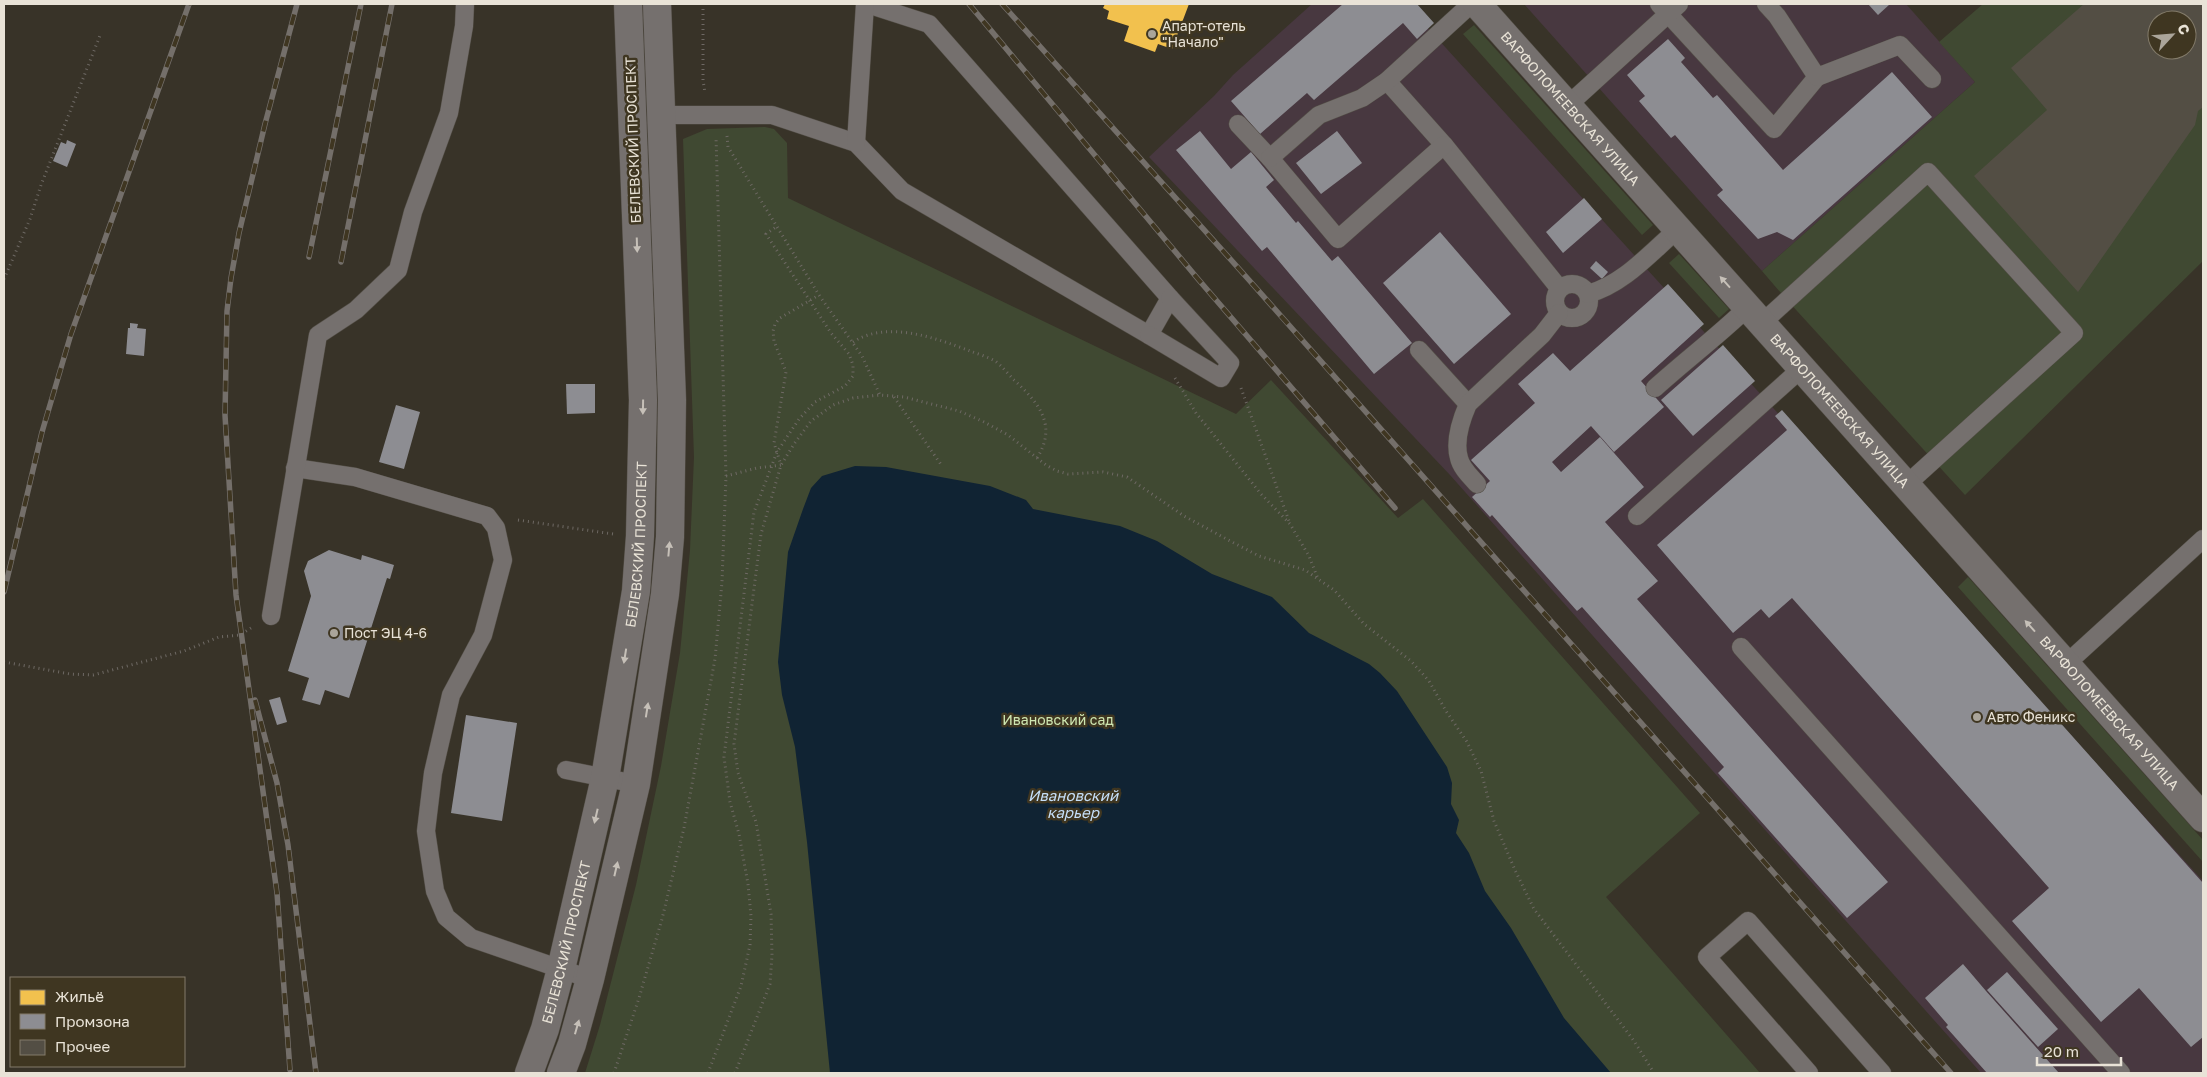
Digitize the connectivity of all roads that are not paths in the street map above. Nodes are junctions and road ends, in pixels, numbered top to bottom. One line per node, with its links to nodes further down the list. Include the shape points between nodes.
1 (465, 4): 29 (lane, via 448,113 412,212 398,270 356,310 318,335)
2 (628, 4): 38 (street, БЕЛЕВСКИЙ ПРОСПЕКТ, one-way to 38, via 643,400 640,536 636,591)
3 (657, 4): 13 (street, БЕЛЕВСКИЙ ПРОСПЕКТ)
4 (866, 4): 15 (lane); 21 (lane, via 929,24)
5 (1471, 4): 11 (lane)
6 (1477, 4): 12 (street, ВАРФОЛОМЕЕВСКАЯ УЛИЦА)
7 (1766, 4): 9 (lane)
8 (1669, 7): 9 (lane, via 1774,129); 12 (lane)
9 (1817, 76): 10 (lane, via 1900,45)
10 (1932, 78)
11 (1387, 80): 16 (lane); 17 (lane, via 1362,98 1319,115)
12 (1568, 105): 18 (street, ВАРФОЛОМЕЕВСКАЯ УЛИЦА)
13 (661, 115): 15 (lane, via 772,115); 39 (street, БЕЛЕВСКИЙ ПРОСПЕКТ, one-way to 13, via 665,594 670,536 672,400)
14 (1238, 124): 17 (lane)
15 (856, 142): 24 (lane, via 902,191)
16 (1444, 145): 17 (lane, via 1338,239); 19 (lane)
17 (1270, 158)
18 (1678, 229): 20 (lane, via 1617,282); 23 (street, ВАРФОЛОМЕЕВСКАЯ УЛИЦА, one-way to 18)
19 (1559, 288): 20 (lane, via 1572,283); 22 (lane, via 1554,300)
20 (1588, 294): 22 (lane, via 1588,308 1584,313 1572,318)
21 (1170, 298): 24 (lane); 24 (lane, via 1230,363 1221,378)
22 (1559, 313): 28 (lane, via 1542,335)
23 (1755, 315): 26 (street, ВАРФОЛОМЕЕВСКАЯ УЛИЦА); 27 (lane, via 1696,351); 31 (lane, via 1928,172 2074,333)
24 (1149, 335)
25 (1419, 350): 28 (lane)
26 (1802, 368): 31 (street, ВАРФОЛОМЕЕВСКАЯ УЛИЦА); 32 (lane)
27 (1655, 388)
28 (1468, 404): 30 (lane, via 1461,419 1459,458)
29 (295, 468): 34 (lane); 41 (lane, via 356,477 488,516 496,528 502,560 483,635 451,696 433,773 426,831 435,891 446,917 471,938)
30 (1477, 484)
31 (1906, 485): 36 (street, ВАРФОЛОМЕЕВСКАЯ УЛИЦА, one-way to 31)
32 (1637, 516)
33 (2203, 539): 36 (lane)
34 (271, 616)
35 (1741, 647): 47 (lane)
36 (2065, 665): 40 (street, ВАРФОЛОМЕЕВСКАЯ УЛИЦА)
37 (566, 770): 38 (lane)
38 (605, 778): 39 (lane); 41 (street, БЕЛЕВСКИЙ ПРОСПЕКТ, one-way to 41)
39 (636, 784): 42 (street, БЕЛЕВСКИЙ ПРОСПЕКТ, one-way to 39)
40 (2199, 806)
41 (561, 969): 42 (lane); 43 (street, БЕЛЕВСКИЙ ПРОСПЕКТ, via 545,1029)
42 (590, 979): 44 (street, БЕЛЕВСКИЙ ПРОСПЕКТ, one-way to 42)
43 (528, 1073)
44 (561, 1073)
45 (1810, 1073): 46 (lane, via 1707,957 1748,921)
46 (1882, 1073)
47 (2121, 1073)

